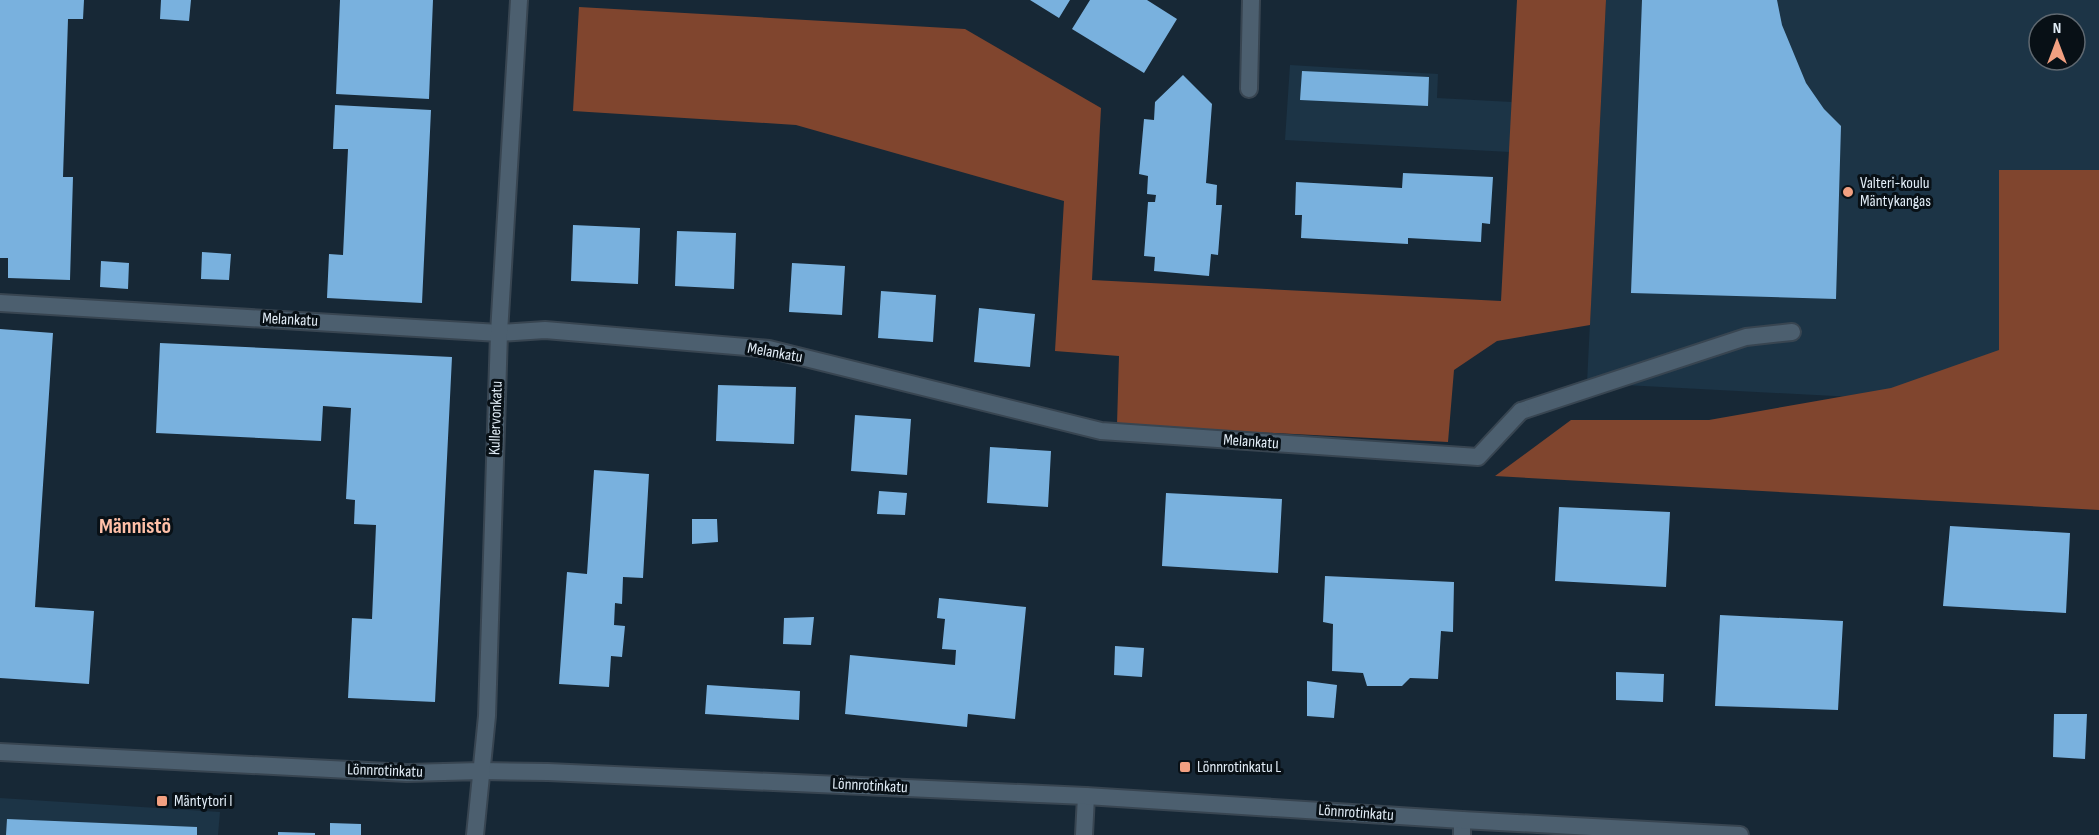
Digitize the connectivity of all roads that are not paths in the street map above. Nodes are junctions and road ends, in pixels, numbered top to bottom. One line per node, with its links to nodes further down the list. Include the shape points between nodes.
1 (519, 0): 6 (street, Kullervonkatu)
2 (1251, 0): 3 (street)
3 (1249, 89)
4 (0, 303): 6 (street, Melankatu)
5 (1792, 332): 6 (street, Melankatu, via 1746,337 1521,411 1478,457 1089,429 769,350 545,330)
6 (499, 333): 8 (street, Kullervonkatu, via 487,716)
7 (0, 752): 8 (street, Lönnrotinkatu, via 407,773)
8 (481, 771): 9 (street, Lönnrotinkatu); 11 (street, Kullervonkatu)
9 (1086, 796): 10 (street, Lönnrotinkatu); 12 (street)
10 (1462, 828): 13 (street, Lönnrotinkatu)
11 (475, 835)
12 (1084, 835)
13 (1740, 835)

